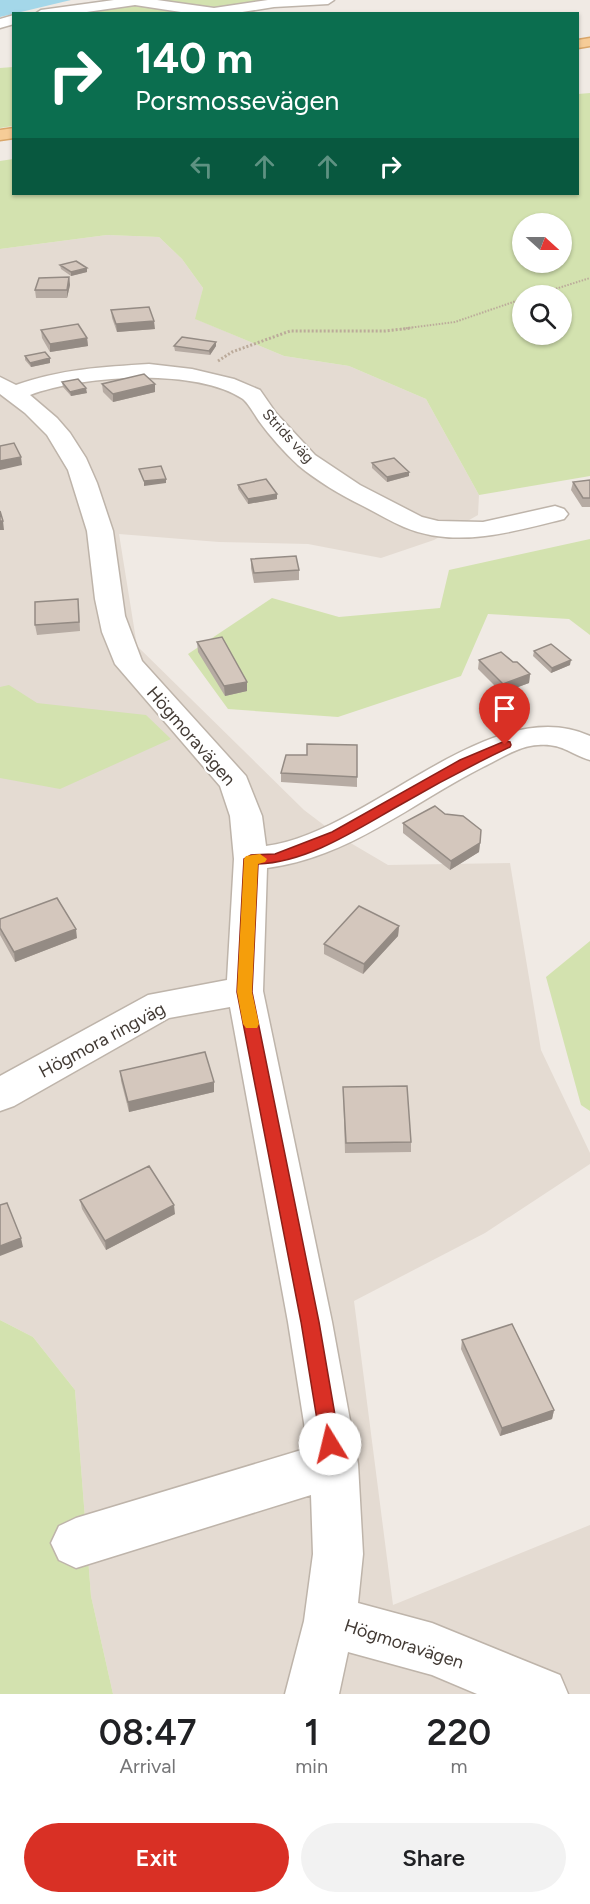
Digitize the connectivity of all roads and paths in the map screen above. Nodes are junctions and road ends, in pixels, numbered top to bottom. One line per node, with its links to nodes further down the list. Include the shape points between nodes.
1 (328, 0): 3 (street)
2 (118, 1): 4 (street); 5 (street)
3 (279, 8): 6 (street)
4 (53, 12)
5 (202, 12)
6 (222, 12)
7 (590, 278): 8 (path)
8 (568, 285)
9 (512, 302): 10 (path, via 456,322 386,331 290,332 232,352)
10 (192, 376): 11 (street, Strids väg, via 149,371 87,374); 12 (street, Strids väg, via 252,395 308,460 351,490 412,522 437,529 483,530)
11 (3, 386): 14 (street, Högmoravägen, via 37,411 63,438 84,481 99,530 108,604 119,646 129,664 235,783 246,816)
12 (555, 514)
13 (590, 750): 14 (street, via 583,743 550,734 527,736 465,763 337,835 277,858)
14 (251, 859): 15 (street, Högmoravägen)
15 (245, 992): 16 (street, Högmora ringväg, via 161,1005); 17 (street, Högmoravägen)
16 (0, 1095)
17 (334, 1464): 18 (street); 19 (street, Högmoravägen, via 338,1554)
18 (76, 1543)
19 (330, 1621): 20 (street); 21 (street, Högmoravägen, via 432,1649)
20 (312, 1694)
21 (541, 1694)

